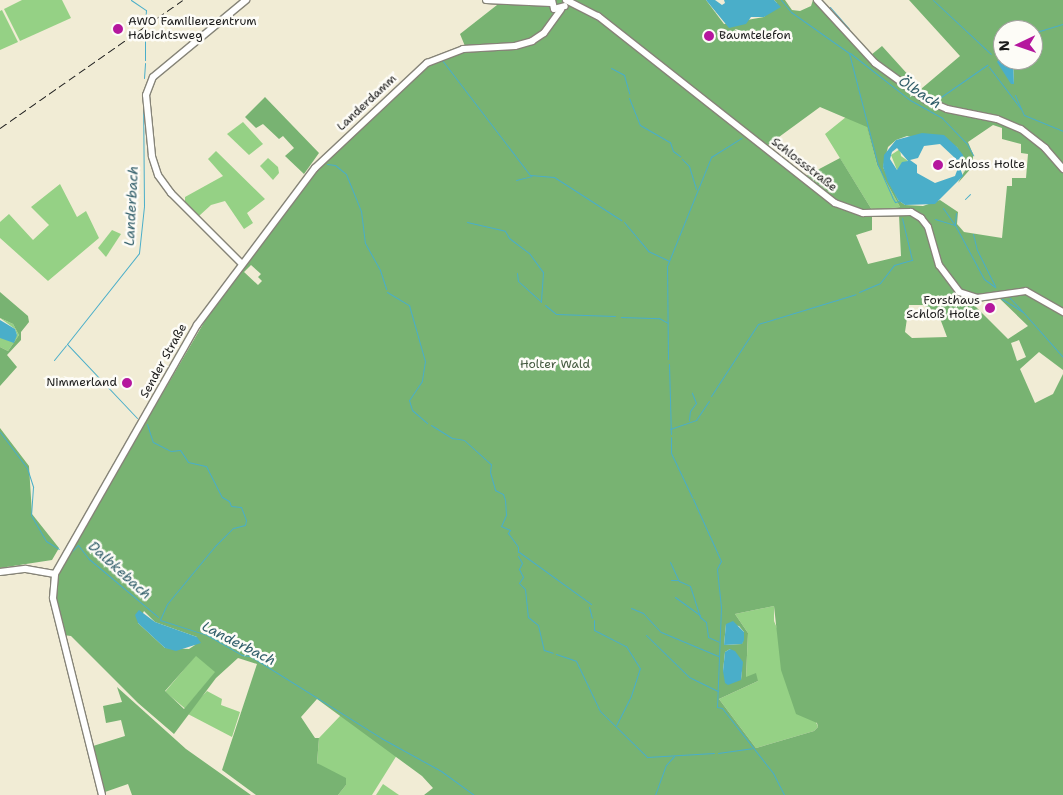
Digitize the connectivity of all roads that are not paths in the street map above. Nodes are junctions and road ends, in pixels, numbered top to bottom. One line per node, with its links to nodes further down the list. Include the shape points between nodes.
1 (246, 0): 7 (main road, via 153,77 146,95 152,156 158,175 170,193)
2 (486, 0): 4 (main road, Schlossstraße)
3 (817, 0): 6 (main road, via 875,63 911,89 940,107 998,119 1021,129 1045,148)
4 (528, 1): 5 (main road, Schlossstraße)
5 (559, 4): 7 (main road, Landerdamm, via 550,26 538,38 524,44 463,49 427,63 315,168); 8 (main road, Schlossstraße, via 580,7 598,16 835,203 863,213 911,212 921,218 928,227 939,264 959,292 977,298 1007,291 1026,291)
6 (1063, 169)
7 (240, 263): 10 (main road, Sender Straße, via 196,325)
8 (1063, 312)
9 (0, 572): 10 (main road, via 26,568)
10 (55, 574): 11 (main road, Sender Straße, via 53,598)
11 (102, 795)

